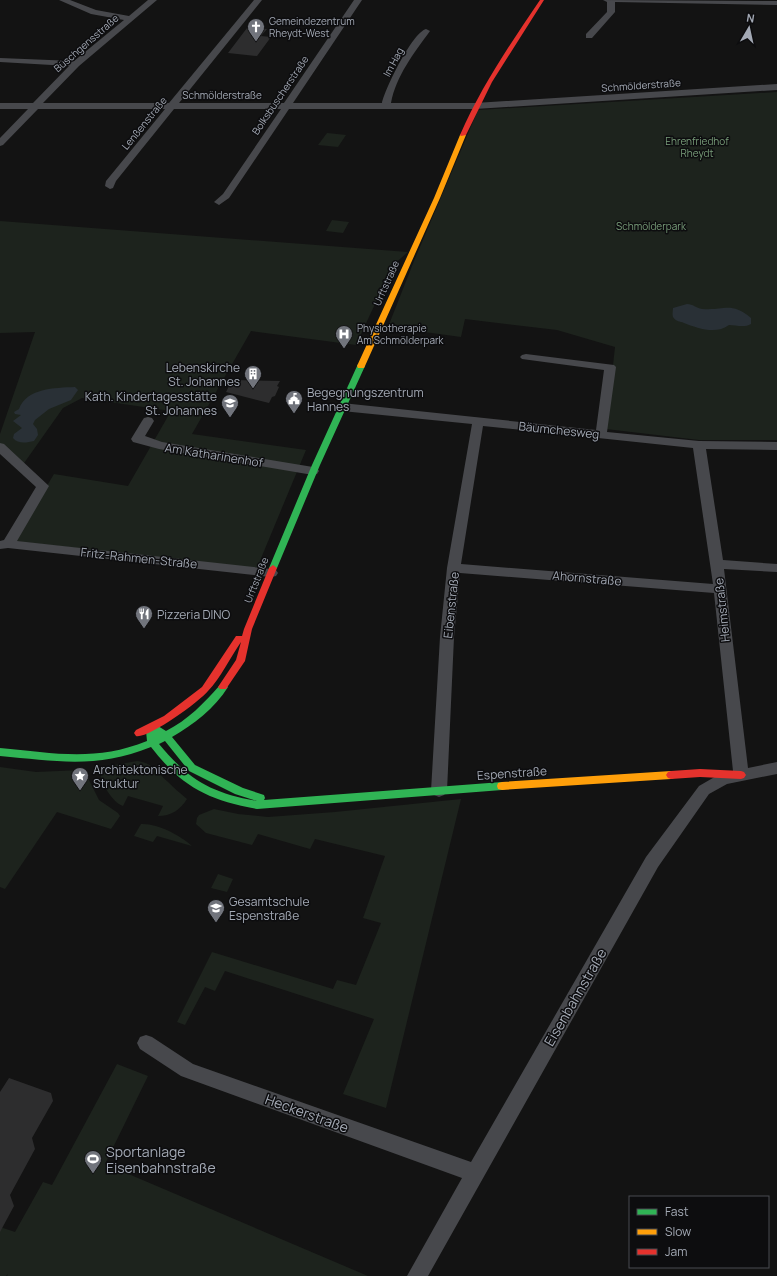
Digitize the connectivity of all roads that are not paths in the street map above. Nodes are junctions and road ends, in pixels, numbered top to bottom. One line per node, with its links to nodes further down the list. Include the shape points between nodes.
1 (63, 0): 10 (street, via 94,12)
2 (154, 0): 10 (street, Büschgensstraße)
3 (258, 0): 20 (street, Lenßenstraße)
4 (358, 0): 21 (street, Bolksbuscherstraße)
5 (542, 0): 16 (street, Urftstraße)
6 (607, 0): 7 (street)
7 (611, 0): 8 (street); 12 (street, via 611,12)
8 (697, 1): 9 (street)
9 (776, 4)
10 (130, 19): 14 (street, Büschgensstraße)
11 (426, 31): 22 (street, Im Hag, via 412,49 387,96)
12 (589, 36)
13 (0, 60): 14 (street)
14 (76, 64): 19 (street, Büschgensstraße)
15 (777, 88): 17 (street, Schmölderstraße)
16 (481, 95): 17 (street, Schmölderstraße, via 492,102); 24 (street, Urftstraße)
17 (507, 105): 24 (street, Schmölderstraße)
18 (0, 106): 19 (street, Schmölderstraße)
19 (34, 106): 20 (street, Schmölderstraße); 26 (street, Büschgensstraße)
20 (172, 106): 21 (street, Schmölderstraße); 27 (street, Lenßenstraße, via 111,180)
21 (286, 106): 22 (street, Schmölderstraße); 28 (street, Bolksbuscherstraße, via 226,196)
22 (386, 106): 23 (street, Schmölderstraße)
23 (444, 106): 24 (street, Schmölderstraße); 25 (street, Schmölderstraße)
24 (475, 106): 25 (street, Urftstraße)
25 (468, 122): 30 (street, Urftstraße, via 437,198)
26 (0, 143)
27 (110, 186)
28 (219, 202)
29 (526, 357): 33 (street, via 610,367)
30 (342, 407): 32 (street, Bäumchesweg); 37 (street, Urftstraße)
31 (148, 421): 37 (street, Am Katharinenhof, via 137,439)
32 (478, 421): 33 (street, Bäumchesweg); 40 (street, Eibenstraße)
33 (601, 435): 34 (street, Bäumchesweg)
34 (699, 445): 35 (street, Bäumchesweg); 39 (street, Heimstraße)
35 (777, 446)
36 (0, 447): 38 (street, Fritz-Rahmen-Straße, via 43,486)
37 (313, 471): 42 (street, Urftstraße)
38 (4, 545): 42 (street, Fritz-Rahmen-Straße)
39 (717, 564): 41 (street); 43 (street, Heimstraße)
40 (454, 568): 43 (street, Ahornstraße); 54 (street, Eibenstraße, via 447,636)
41 (777, 568)
42 (271, 573): 44 (street, Urftstraße)
43 (720, 589): 53 (street, Heimstraße)
44 (248, 629): 45 (street, Urftstraße, via 235,643 205,689); 47 (street, Urftstraße, via 247,642 231,677 220,693 204,709)
45 (152, 728): 46 (street, Urftstraße); 47 (street, Espenstraße); 48 (street)
46 (131, 736)
47 (166, 736): 48 (street, Urftstraße); 55 (street, Espenstraße, via 192,768 239,791)
48 (152, 742): 51 (street, Urftstraße, via 111,755 77,760); 55 (street, Espenstraße, via 181,776 213,797 232,802)
49 (78, 749): 51 (street, Urftstraße)
50 (0, 752): 51 (street, Urftstraße)
51 (30, 755)
52 (777, 768): 53 (street, Eisenbahnstraße)
53 (741, 775): 54 (street, Espenstraße, via 614,778); 57 (street, Eisenbahnstraße, via 723,779 704,790 652,862)
54 (439, 791): 55 (street, Espenstraße)
55 (285, 803)
56 (146, 1043): 57 (street, Heckerstraße, via 187,1070)
57 (474, 1173): 58 (street, Eisenbahnstraße)
58 (417, 1276)

